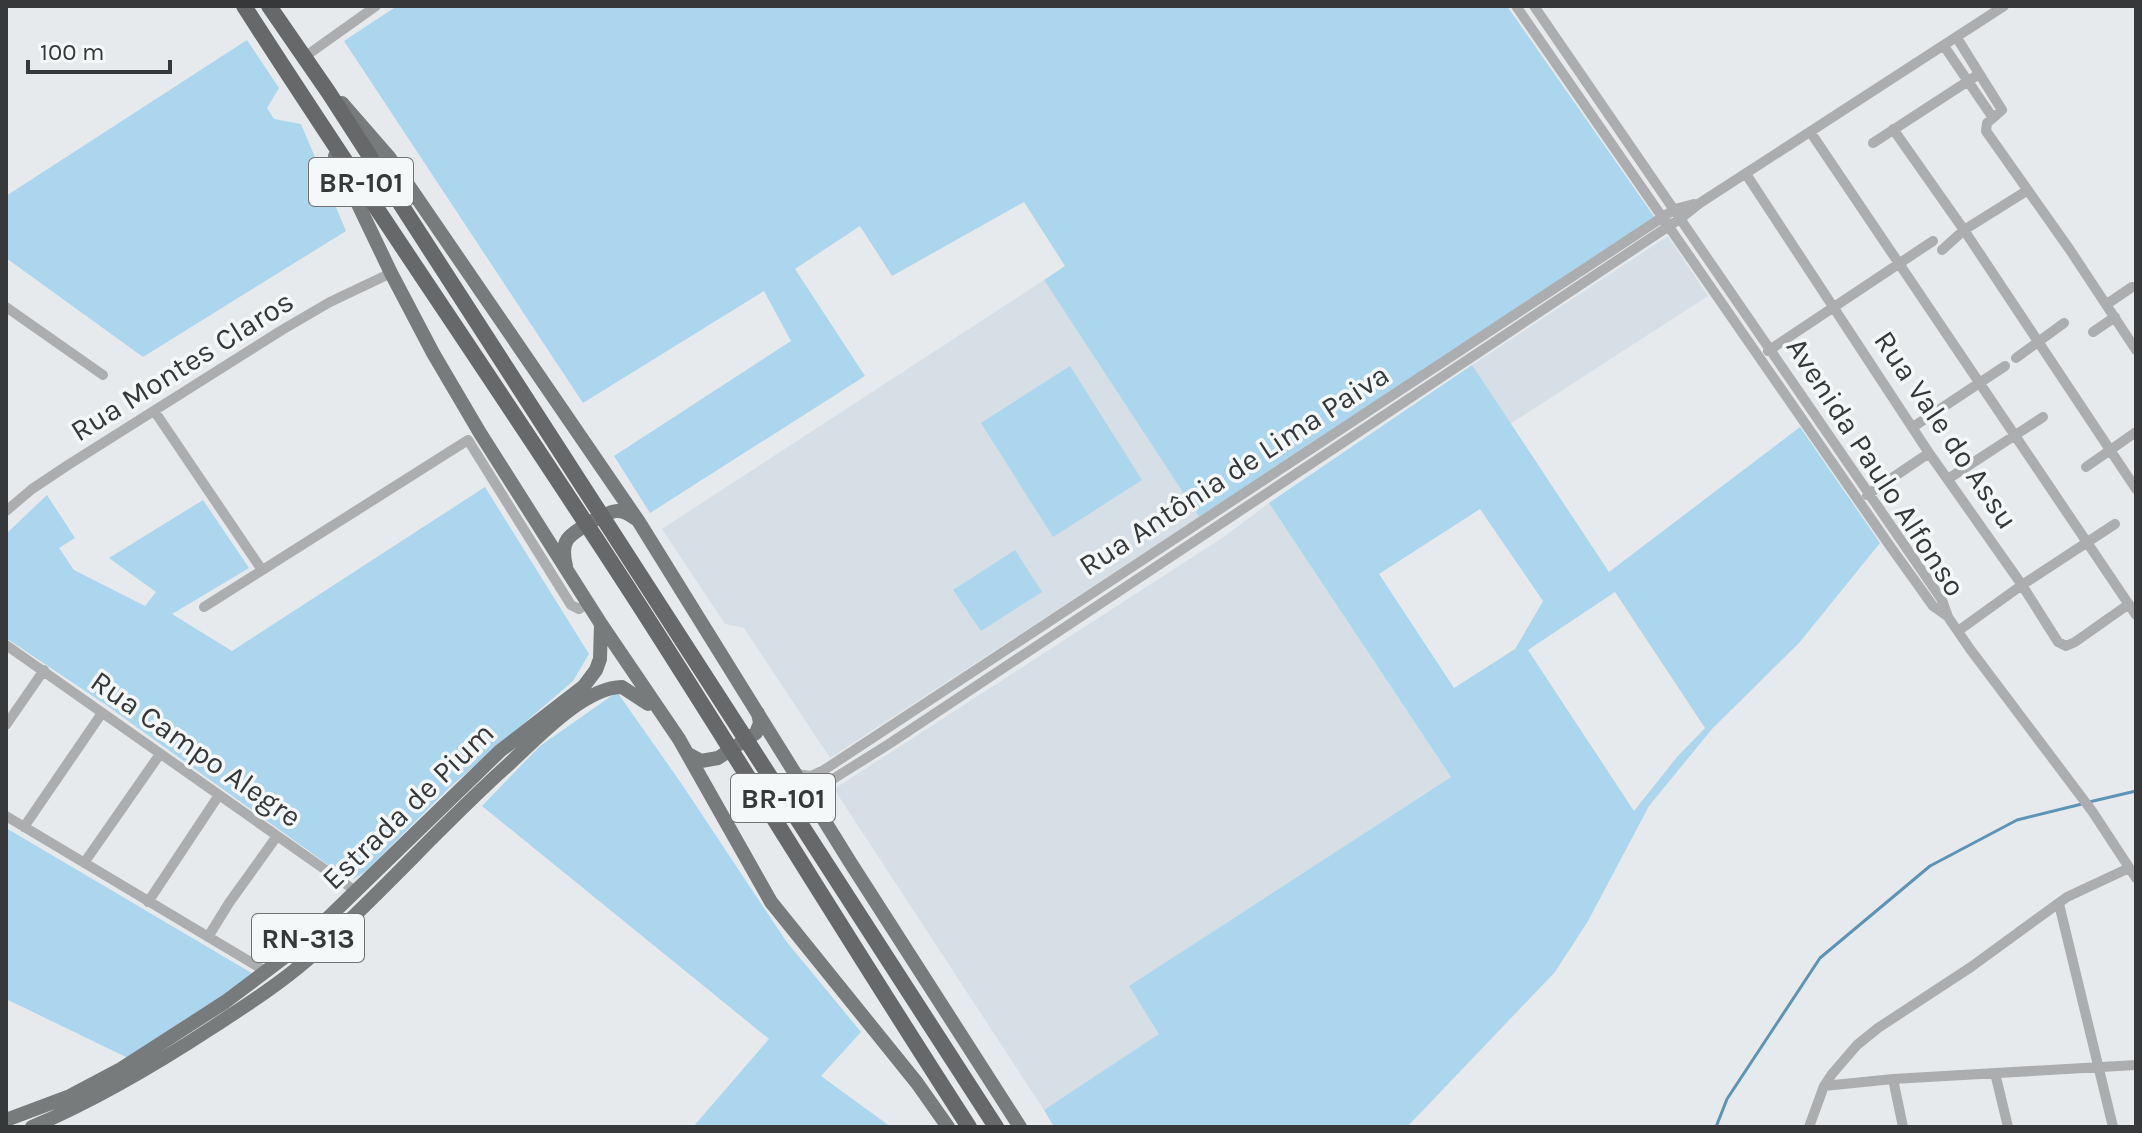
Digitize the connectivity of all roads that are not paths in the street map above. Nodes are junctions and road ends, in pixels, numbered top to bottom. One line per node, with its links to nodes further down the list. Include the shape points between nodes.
1 (244, 6): 17 (highway, BR-101)
2 (269, 6): 9 (highway, BR-101)
3 (376, 6): 9 (street)
4 (1516, 6): 23 (street, Avenida Paulo Alfonso)
5 (1534, 6): 22 (street, Avenida Paulo Alfonso)
6 (2004, 6): 7 (street, Rua Antônia de Lima Paiva)
7 (1957, 38): 8 (street, Rua Antônia de Lima Paiva); 10 (street)
8 (1944, 46): 11 (street); 18 (street, Rua Antônia de Lima Paiva)
9 (303, 58): 13 (highway, BR-101)
10 (1979, 74): 11 (street); 12 (street)
11 (1968, 81): 14 (street); 16 (street)
12 (1991, 92): 14 (street); 15 (street, via 2002,111)
13 (329, 93): 55 (highway, BR-101); 61 (main road, via 389,157)
14 (1980, 99): 15 (street)
15 (1993, 118): 21 (street, via 1986,131)
16 (1893, 129): 19 (street); 24 (street)
17 (323, 130): 28 (main road); 55 (highway, BR-101)
18 (1811, 133): 20 (street, Rua Antônia de Lima Paiva); 27 (street)
19 (1873, 143)
20 (1746, 174): 22 (street, Rua Antônia de Lima Paiva); 34 (street, Rua Vale do Assu)
21 (2028, 190): 24 (street); 32 (street)
22 (1678, 214): 23 (street, Rua Antônia de Lima Paiva); 29 (street, Avenida Paulo Alfonso)
23 (1666, 222): 31 (street, Avenida Paulo Alfonso); 74 (street, Rua Antônia de Lima Paiva); 76 (street, Rua Antônia de Lima Paiva)
24 (1964, 230): 26 (street); 38 (street)
25 (1933, 241): 27 (street)
26 (1942, 250)
27 (1898, 264): 34 (street); 45 (street)
28 (391, 273): 46 (street, Rua Montes Claros, via 330,302); 50 (main road)
29 (1727, 285): 31 (street); 39 (street, Avenida Paulo Alfonso)
30 (2132, 287): 32 (street)
31 (1716, 294): 41 (street, Avenida Paulo Alfonso)
32 (2107, 304): 35 (street)
33 (6, 307): 44 (street)
34 (1834, 307): 39 (street); 48 (street, Rua Vale do Assu)
35 (2115, 317): 37 (street); 40 (street)
36 (2064, 323): 38 (street)
37 (2093, 332)
38 (2038, 341): 42 (street); 52 (street)
39 (1770, 349): 41 (street); 58 (street, Avenida Paulo Alfonso)
40 (2136, 350)
41 (1759, 357): 59 (street, Avenida Paulo Alfonso)
42 (2016, 358)
43 (2005, 366): 45 (street)
44 (103, 375)
45 (1979, 383): 48 (street); 51 (street)
46 (155, 412): 60 (street, Rua Montes Claros); 65 (street)
47 (2043, 417): 51 (street)
48 (1913, 427): 53 (street, Rua Vale do Assu)
49 (2136, 432): 52 (street)
50 (474, 436): 64 (main road); 65 (street); 67 (street, via 571,605 579,609)
51 (2014, 436): 56 (street); 63 (street)
52 (2110, 450): 54 (street); 57 (street)
53 (1929, 453): 56 (street, Rua Vale do Assu); 58 (street)
54 (2086, 467)
55 (563, 473): 107 (highway, BR-101); 108 (highway, BR-101)
56 (1948, 479): 66 (street, Rua Vale do Assu)
57 (2136, 489)
58 (1871, 493): 59 (street); 71 (street, Avenida Paulo Alfonso)
59 (1859, 501): 71 (street, Avenida Paulo Alfonso, via 1933,606)
60 (6, 511)
61 (639, 522): 64 (main road, via 626,512 610,511 577,532 565,545); 78 (main road)
62 (2115, 524): 63 (street)
63 (2087, 543): 66 (street); 68 (street)
64 (566, 569): 67 (main road)
65 (262, 570): 69 (street)
66 (2022, 585): 68 (street, Rua Vale do Assu, via 2058,642 2066,646); 73 (street)
67 (588, 603): 72 (main road)
68 (2129, 604): 70 (street)
69 (204, 607)
70 (2136, 615)
71 (1948, 617): 73 (street)
72 (601, 624): 80 (main road); 94 (main road, Estrada de Pium / RN-313, via 602,654 588,681 500,751)
73 (1958, 631): 93 (street)
74 (1014, 643): 76 (street); 81 (street, Rua Antônia de Lima Paiva)
75 (6, 645): 77 (street, Rua Campo Alegre)
76 (1022, 656): 83 (street, Rua Antônia de Lima Paiva)
77 (44, 670): 79 (street, Rua Campo Alegre); 82 (street)
78 (758, 712): 85 (main road, via 760,727 718,758 701,761); 86 (main road)
79 (102, 713): 84 (street, Rua Campo Alegre); 90 (street)
80 (663, 716): 85 (main road); 105 (main road, Estrada de Pium / RN-313, via 622,687 594,694 463,806 336,934 279,982 125,1082)
81 (903, 717): 83 (street); 86 (street, Rua Antônia de Lima Paiva, via 814,775)
82 (6, 725)
83 (911, 729): 88 (street, Rua Antônia de Lima Paiva, via 817,789)
84 (160, 754): 87 (street, Rua Campo Alegre); 92 (street)
85 (688, 754): 106 (main road, via 771,902)
86 (796, 774): 88 (main road)
87 (219, 795): 91 (street, Rua Campo Alegre); 95 (street)
88 (812, 799): 109 (main road)
89 (6, 816): 90 (street)
90 (24, 827): 92 (street)
91 (277, 836): 94 (street, Rua Campo Alegre); 97 (street)
92 (84, 863): 95 (street)
93 (2132, 873): 96 (street)
94 (357, 892): 98 (main road, Estrada de Pium / RN-313)
95 (148, 902): 97 (street)
96 (2059, 904): 100 (street); 103 (street, via 1878,1028)
97 (208, 937): 98 (street)
98 (267, 972): 104 (main road, Estrada de Pium / RN-313, via 121,1069 70,1096)
99 (2136, 1065): 100 (street)
100 (2100, 1066): 101 (street); 113 (street)
101 (1995, 1073): 102 (street); 112 (street)
102 (1893, 1079): 103 (street); 111 (street)
103 (1824, 1086): 110 (street)
104 (6, 1120)
105 (32, 1127)
106 (948, 1127)
107 (969, 1127)
108 (996, 1127)
109 (1020, 1127)
110 (1809, 1127)
111 (1903, 1127)
112 (2008, 1127)
113 (2113, 1127)

